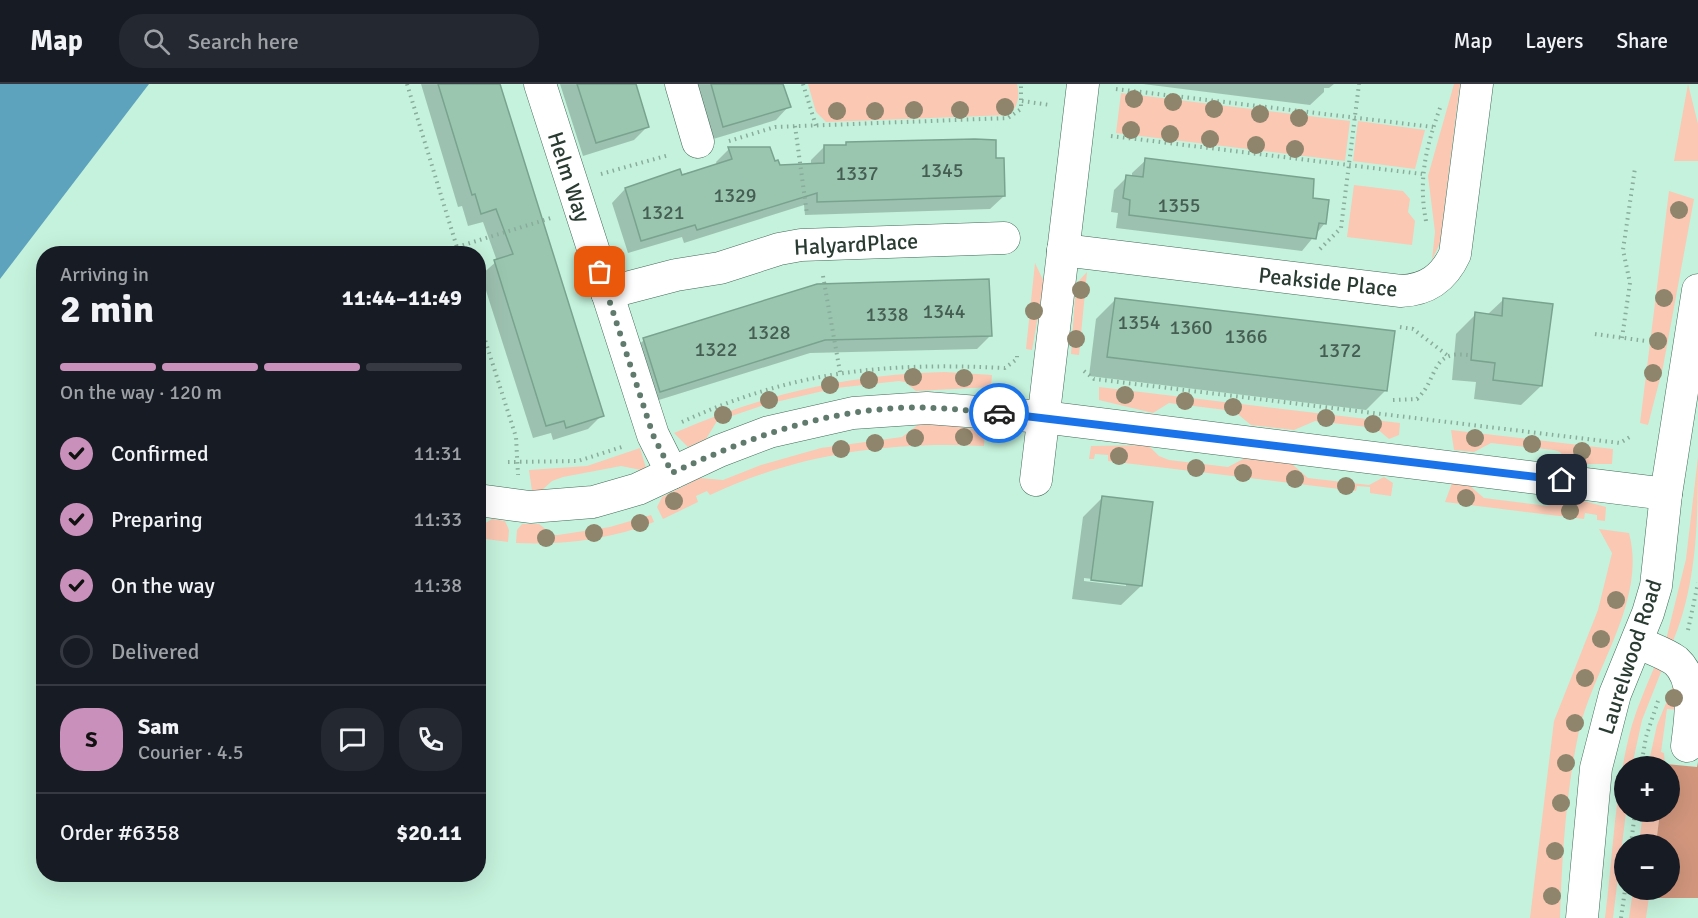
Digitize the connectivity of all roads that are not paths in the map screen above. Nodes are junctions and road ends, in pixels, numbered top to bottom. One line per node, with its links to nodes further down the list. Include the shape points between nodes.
1 (540, 84): 9 (street, Helm Way)
2 (681, 84): 5 (street)
3 (1083, 84): 7 (street)
4 (1477, 84): 7 (street, Peakside Place, via 1455,254 1450,266 1430,285 1401,291)
5 (700, 146)
6 (1004, 238): 9 (street, HalyardPlace, via 801,245)
7 (1064, 250): 10 (street)
8 (1698, 290): 13 (street, Laurelwood Road)
9 (607, 293): 11 (street, Helm Way, via 653,435)
10 (1043, 417): 11 (street, via 927,408 853,413 769,432); 12 (street); 13 (street)
11 (672, 473): 14 (street, via 638,489 593,502 515,506)
12 (1036, 480)
13 (1666, 494): 15 (street, Laurelwood Road, via 1656,586)
14 (486, 501)
15 (1637, 642): 16 (street, via 1675,661 1686,672 1693,697); 17 (street, Laurelwood Road, via 1612,705 1596,768)
16 (1687, 746)
17 (1582, 918)

